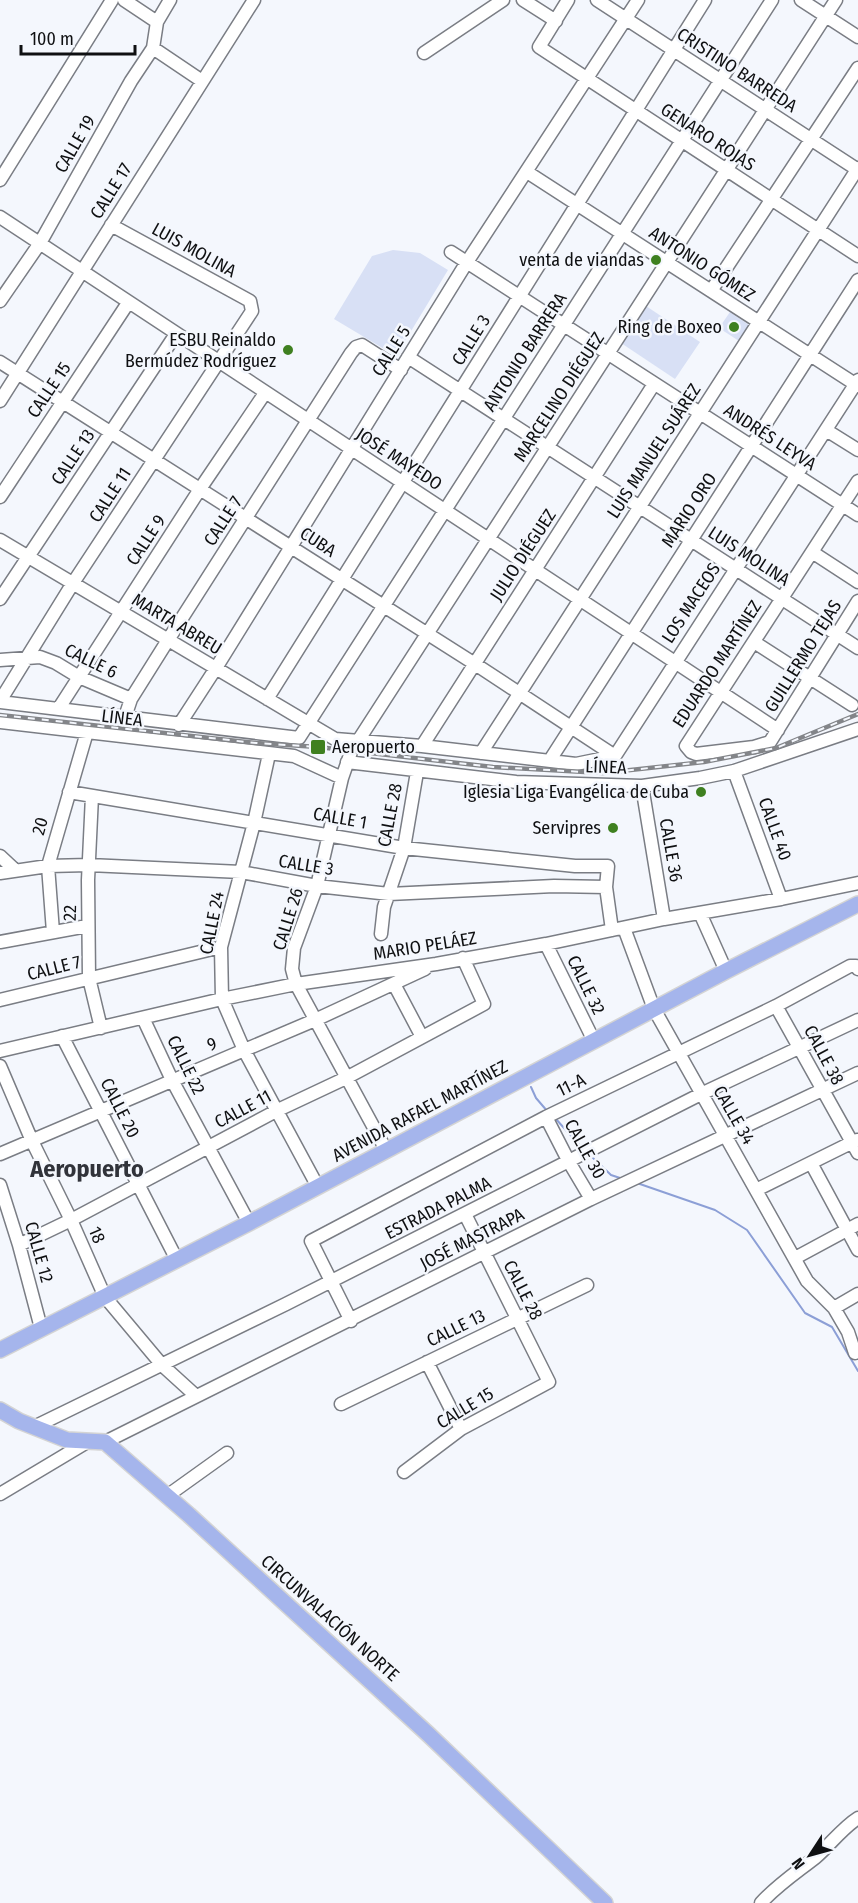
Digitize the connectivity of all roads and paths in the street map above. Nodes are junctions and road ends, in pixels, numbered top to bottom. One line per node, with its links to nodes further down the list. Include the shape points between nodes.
1 (112, 0): 33 (street)
2 (124, 0): 17 (street)
3 (170, 0): 17 (street, CALLE 19)
4 (254, 0): 25 (street, CALLE 17)
5 (503, 0): 21 (street)
6 (523, 0): 16 (street)
7 (568, 0): 16 (street)
8 (597, 0): 15 (street, CRISTINO BARREDA)
9 (638, 0): 15 (street, CALLE 5)
10 (705, 0): 20 (street, CALLE 3)
11 (772, 0): 24 (street, ANTONIO BARRERA)
12 (801, 0): 14 (street)
13 (836, 0): 14 (street, MARCELINO DIÉGUEZ)
14 (826, 16): 18 (street); 27 (street, MARCELINO DIÉGUEZ)
15 (626, 19): 20 (street, CRISTINO BARREDA); 23 (street, CALLE 5)
16 (556, 21): 23 (street, GENARO ROJAS, via 539,47)
17 (157, 22): 19 (street, CALLE 19)
18 (858, 37)
19 (153, 48): 25 (street); 40 (street, CALLE 19)
20 (673, 50): 24 (street, CRISTINO BARREDA); 26 (street, CALLE 3)
21 (424, 53)
22 (858, 68): 28 (street)
23 (587, 78): 26 (street, GENARO ROJAS); 32 (street, CALLE 5)
24 (720, 80): 27 (street, CRISTINO BARREDA); 29 (street, ANTONIO BARRERA)
25 (202, 81): 37 (street, CALLE 17)
26 (635, 110): 29 (street, GENARO ROJAS); 35 (street, CALLE 3)
27 (765, 110): 28 (street, CRISTINO BARREDA); 31 (street, MARCELINO DIÉGUEZ)
28 (810, 139): 30 (street, CRISTINO BARREDA); 34 (street)
29 (681, 140): 31 (street, GENARO ROJAS); 39 (street, ANTONIO BARRERA)
30 (858, 169): 38 (street, LUIS MANUEL SUÁREZ)
31 (727, 170): 34 (street, GENARO ROJAS); 44 (street, MARCELINO DIÉGUEZ)
32 (527, 172): 35 (street, ANTONIO GÓMEZ); 43 (street, CALLE 5)
33 (0, 180)
34 (772, 200): 38 (street, GENARO ROJAS); 47 (street)
35 (577, 205): 39 (street, ANTONIO GÓMEZ); 48 (street, CALLE 3)
36 (0, 217): 40 (street, JOSÉ MAYEDO)
37 (111, 225): 45 (street, CALLE 17); 51 (street, LUIS MOLINA, via 250,301)
38 (819, 230): 42 (street, GENARO ROJAS); 52 (street, LUIS MANUEL SUÁREZ)
39 (622, 234): 44 (street, ANTONIO GÓMEZ); 53 (street, ANTONIO BARRERA)
40 (40, 243): 45 (street, JOSÉ MAYEDO); 49 (street, CALLE 19)
41 (451, 252): 43 (street, ANDRÉS LEYVA)
42 (858, 256)
43 (467, 262): 48 (street, ANDRÉS LEYVA); 57 (street, CALLE 5)
44 (667, 262): 47 (street, ANTONIO GÓMEZ); 55 (street, MARCELINO DIÉGUEZ)
45 (82, 272): 50 (street, JOSÉ MAYEDO); 61 (street, CALLE 17)
46 (858, 280): 56 (street, MARIO ORO)
47 (711, 291): 52 (street, ANTONIO GÓMEZ)
48 (519, 297): 53 (street, ANDRÉS LEYVA); 64 (street, CALLE 3)
49 (0, 301)
50 (128, 303): 54 (street, JOSÉ MAYEDO); 67 (street, CALLE 15)
51 (252, 311): 59 (street, CALLE 11)
52 (759, 322): 56 (street, ANTONIO GÓMEZ); 68 (street, LUIS MANUEL SUÁREZ)
53 (563, 325): 55 (street, ANDRÉS LEYVA); 69 (street, ANTONIO BARRERA)
54 (176, 334): 59 (street, JOSÉ MAYEDO); 72 (street, CALLE 13)
55 (608, 354): 63 (street, ANDRÉS LEYVA); 74 (street, MARCELINO DIÉGUEZ)
56 (810, 355): 62 (street, ANTONIO GÓMEZ); 73 (street, MARIO ORO)
57 (408, 357): 60 (street, CALLE 5); 64 (street, LUIS MOLINA)
58 (0, 362): 61 (street, CUBA)
59 (218, 362): 65 (street, JOSÉ MAYEDO); 77 (street, CALLE 11)
60 (401, 370): 70 (street, CALLE 7, via 363,345 356,347); 75 (street, CALLE 5)
61 (18, 373): 66 (street, CALLE 17); 67 (street, CUBA)
62 (857, 383): 71 (street, LOS MACEOS)
63 (654, 384): 68 (street, ANDRÉS LEYVA); 79 (street, JULIO DIÉGUEZ)
64 (460, 390): 69 (street, LUIS MOLINA); 81 (street, CALLE 3)
65 (265, 393): 70 (street, JOSÉ MAYEDO); 82 (street, CALLE 9)
66 (0, 401)
67 (63, 402): 72 (street, CUBA); 83 (street, CALLE 15)
68 (700, 413): 73 (street, ANDRÉS LEYVA); 85 (street, LUIS MANUEL SUÁREZ)
69 (504, 418): 74 (street, LUIS MOLINA); 86 (street, ANTONIO BARRERA)
70 (309, 421): 75 (street, JOSÉ MAYEDO); 88 (street, CALLE 7)
71 (826, 430): 76 (street); 78 (street, LOS MACEOS)
72 (111, 432): 77 (street, CUBA); 94 (street, CALLE 13)
73 (752, 446): 78 (street, ANDRÉS LEYVA); 91 (street, MARIO ORO)
74 (548, 447): 79 (street, LUIS MOLINA); 90 (street, MARCELINO DIÉGUEZ)
75 (351, 449): 81 (street, JOSÉ MAYEDO); 92 (street, CALLE 5)
76 (858, 450)
77 (154, 460): 82 (street, CUBA); 99 (street, CALLE 11)
78 (796, 475): 84 (street, ANDRÉS LEYVA); 95 (street, LOS MACEOS)
79 (594, 477): 85 (street, LUIS MOLINA); 96 (street, JULIO DIÉGUEZ)
80 (858, 481): 84 (street, EDUARDO MARTÍNEZ)
81 (403, 482): 86 (street, JOSÉ MAYEDO); 97 (street, CALLE 3)
82 (200, 489): 88 (street, CUBA); 105 (street, CALLE 9)
83 (0, 497)
84 (842, 505): 87 (street, ANDRÉS LEYVA); 93 (street, EDUARDO MARTÍNEZ)
85 (640, 507): 91 (street, LUIS MOLINA); 102 (street, LUIS MANUEL SUÁREZ)
86 (444, 511): 90 (street, JOSÉ MAYEDO); 104 (street, ANTONIO BARRERA)
87 (858, 515)
88 (246, 518): 92 (street, CUBA); 109 (street, CALLE 7)
89 (0, 540): 94 (street, MARTA ABREU)
90 (488, 540): 96 (street, JOSÉ MAYEDO); 106 (street, MARCELINO DIÉGUEZ)
91 (692, 540): 95 (street, LUIS MOLINA); 107 (street, MARIO ORO)
92 (292, 547): 97 (street, CUBA); 116 (street, CALLE 5)
93 (812, 552): 98 (street); 100 (street, EDUARDO MARTÍNEZ)
94 (27, 556): 99 (street, MARTA ABREU); 101 (street, CALLE 13)
95 (735, 568): 100 (street, LUIS MOLINA); 114 (street, LOS MACEOS)
96 (535, 569): 102 (street, JOSÉ MAYEDO); 115 (street, JULIO DIÉGUEZ)
97 (342, 579): 104 (street, CUBA); 122 (street, CALLE 3)
98 (858, 582)
99 (74, 583): 105 (street, MARTA ABREU); 112 (street, CALLE 11)
100 (781, 598): 108 (street, LUIS MOLINA); 110 (street, EDUARDO MARTÍNEZ)
101 (0, 599)
102 (580, 599): 107 (street, JOSÉ MAYEDO); 119 (street, LUIS MANUEL SUÁREZ)
103 (858, 601): 108 (street, GUILLERMO TEJAS)
104 (384, 606): 106 (street, CUBA); 128 (street, ANTONIO BARRERA)
105 (121, 612): 109 (street, MARTA ABREU); 117 (street, CALLE 9)
106 (428, 633): 115 (street, CUBA); 135 (street, MARCELINO DIÉGUEZ)
107 (632, 633): 114 (street, JOSÉ MAYEDO); 130 (street, MARIO ORO)
108 (836, 634): 111 (street, LUIS MOLINA); 118 (street, GUILLERMO TEJAS)
109 (168, 640): 116 (street, MARTA ABREU); 121 (street, CALLE 7)
110 (754, 642): 118 (street); 120 (street, EDUARDO MARTÍNEZ)
111 (858, 648)
112 (25, 659): 113 (street, CALLE 6); 117 (street, CALLE 6, via 40,657); 123 (street, CALLE 11)
113 (0, 660)
114 (675, 661): 120 (street, JOSÉ MAYEDO); 139 (street, LOS MACEOS)
115 (475, 664): 119 (street, CUBA); 136 (street, JULIO DIÉGUEZ)
116 (216, 668): 122 (street, MARTA ABREU); 129 (street, CALLE 5)
117 (79, 677): 121 (street, CALLE 6); 125 (street, CALLE 9)
118 (810, 678): 124 (street); 132 (street, GUILLERMO TEJAS)
119 (520, 693): 130 (street, CUBA); 137 (street, LUIS MANUEL SUÁREZ)
120 (721, 693): 132 (street, JOSÉ MAYEDO); 132 (street, EDUARDO MARTÍNEZ, via 686,746 691,752 754,747 770,742)
121 (131, 699): 126 (street, CALLE 7)
122 (267, 699): 128 (street, MARTA ABREU)
123 (0, 702): 125 (street, LÍNEA)
124 (852, 705)
125 (59, 708): 126 (street, LÍNEA)
126 (125, 717): 129 (street, LÍNEA)
127 (0, 722): 133 (street, LÍNEA)
128 (309, 723): 129 (street, LÍNEA, via 299,738); 134 (street, MARTA ABREU)
129 (179, 725)
130 (571, 727): 139 (street, CUBA); 141 (street, MARIO ORO)
131 (858, 729): 142 (street, LÍNEA)
132 (778, 730)
133 (87, 732): 138 (street, LÍNEA); 146 (street, 20)
134 (335, 739): 135 (street, LÍNEA)
135 (358, 741): 136 (street, LÍNEA); 140 (street, MARCELINO DIÉGUEZ)
136 (422, 746): 137 (street, LÍNEA)
137 (481, 753): 141 (street, LÍNEA)
138 (269, 754): 144 (street, LÍNEA, via 294,756); 148 (street, CALLE 24)
139 (615, 756): 141 (street, LÍNEA, via 576,764)
140 (349, 757): 143 (street, LÍNEA); 144 (street, CALLE 26)
141 (550, 760)
142 (734, 771): 145 (street, LÍNEA); 162 (street, CALLE 40)
143 (417, 772): 145 (street, LÍNEA, via 516,782); 150 (street, CALLE 28)
144 (342, 778): 149 (street, CALLE 26)
145 (642, 786): 165 (street, CALLE 36)
146 (69, 792): 147 (street, CALLE 1); 153 (street, 20)
147 (92, 796): 148 (street, CALLE 1); 152 (street, 22)
148 (254, 823): 149 (street, CALLE 1); 156 (street, CALLE 24)
149 (329, 834): 150 (street, CALLE 1); 159 (street, CALLE 26)
150 (404, 848): 154 (street, CALLE 1); 161 (street, CALLE 28)
151 (0, 856): 155 (street)
152 (89, 865): 153 (street, CALLE 3); 156 (street, CALLE 3); 166 (street, 22)
153 (48, 866): 155 (street, CALLE 3); 168 (street, 20)
154 (608, 866): 160 (street, CALLE 34)
155 (15, 870): 157 (street, CALLE 3)
156 (241, 872): 159 (street, CALLE 3); 172 (street, CALLE 24)
157 (0, 873)
158 (858, 883): 162 (street, MARIO PELÁEZ)
159 (317, 886): 161 (street, CALLE 3); 178 (street, CALLE 26, via 294,948 292,969)
160 (606, 887): 161 (street, CALLE 3); 167 (street, CALLE 34)
161 (389, 894): 169 (street, CALLE 28)
162 (781, 899): 164 (street, MARIO PELÁEZ)
163 (858, 904): 176 (main road, AVENIDA RAFAEL MARTÍNEZ)
164 (700, 913): 165 (street, MARIO PELÁEZ); 176 (street)
165 (664, 919): 167 (street, MARIO PELÁEZ)
166 (87, 926): 168 (street); 177 (street, 22)
167 (618, 929): 171 (street, MARIO PELÁEZ); 183 (street, CALLE 34)
168 (52, 932): 170 (street)
169 (381, 934)
170 (0, 942)
171 (546, 944): 173 (street, MARIO PELÁEZ); 190 (street, CALLE 32)
172 (221, 947): 177 (street, CALLE 7); 180 (street, CALLE 24)
173 (463, 958): 174 (street, MARIO PELÁEZ); 189 (street, CALLE 11, via 484,1004)
174 (436, 964): 178 (street, MARIO PELÁEZ); 179 (street, 9)
175 (854, 967): 182 (street, 11-A)
176 (726, 971): 183 (main road, AVENIDA RAFAEL MARTÍNEZ)
177 (89, 978): 181 (street, CALLE 7); 187 (street, 22)
178 (296, 984): 180 (street, MARIO PELÁEZ); 185 (street, CALLE 26)
179 (394, 984): 185 (street, 9); 189 (street)
180 (222, 999): 184 (street, MARIO PELÁEZ); 192 (street, CALLE 24)
181 (0, 1000)
182 (776, 1005): 191 (street, CALLE 38); 194 (street, 11-A)
183 (654, 1009): 190 (main road, AVENIDA RAFAEL MARTÍNEZ); 194 (street, CALLE 34)
184 (143, 1018): 187 (street, MARIO PELÁEZ); 198 (street, CALLE 22)
185 (315, 1020): 192 (street, 9); 197 (street, CALLE 26)
186 (858, 1020): 191 (street, ESTRADA PALMA)
187 (101, 1028): 188 (street, MARIO PELÁEZ)
188 (62, 1036): 193 (street, MARIO PELÁEZ); 202 (street, CALLE 20)
189 (422, 1037): 197 (street, CALLE 11)
190 (594, 1041): 208 (main road, AVENIDA RAFAEL MARTÍNEZ)
191 (800, 1049): 199 (street, CALLE 38); 200 (street, ESTRADA PALMA)
192 (244, 1050): 198 (street, 9); 201 (street, CALLE 24)
193 (0, 1051)
194 (677, 1054): 200 (street, CALLE 34); 203 (street, 11-A)
195 (0, 1066): 205 (street, 18)
196 (858, 1073): 199 (street, JOSÉ MASTRAPA)
197 (346, 1078): 201 (street, CALLE 11); 208 (street, CALLE 26)
198 (172, 1080): 202 (street, 9); 207 (street, CALLE 22)
199 (822, 1090): 204 (street, JOSÉ MASTRAPA); 206 (street, CALLE 38)
200 (701, 1094): 204 (street, CALLE 34); 210 (street, ESTRADA PALMA)
201 (278, 1110): 207 (street, CALLE 11); 214 (street, CALLE 24)
202 (102, 1111): 205 (street, 9); 212 (street, CALLE 20)
203 (546, 1117): 210 (street, CALLE 30); 226 (street, 11-A, via 311,1241)
204 (725, 1136): 215 (street, CALLE 34); 216 (street, JOSÉ MASTRAPA)
205 (32, 1141): 209 (street, 9); 218 (street, 18)
206 (856, 1145): 211 (street)
207 (208, 1147): 212 (street, CALLE 11); 219 (street, CALLE 22)
208 (386, 1150): 214 (main road, AVENIDA RAFAEL MARTÍNEZ)
209 (0, 1154)
210 (569, 1162): 216 (street, CALLE 30); 217 (street, ESTRADA PALMA)
211 (811, 1163): 215 (street); 220 (street)
212 (137, 1184): 218 (street, CALLE 11); 225 (street, CALLE 20)
213 (0, 1185): 221 (street, CALLE 12)
214 (318, 1187): 219 (main road, AVENIDA RAFAEL MARTÍNEZ)
215 (756, 1190): 224 (street, CALLE 34)
216 (591, 1199): 223 (street, JOSÉ MASTRAPA)
217 (465, 1214): 223 (street, CALLE 28); 226 (street, ESTRADA PALMA)
218 (71, 1220): 221 (street, CALLE 11); 229 (street, 18)
219 (249, 1223): 225 (main road, AVENIDA RAFAEL MARTÍNEZ)
220 (853, 1227): 222 (street); 224 (street)
221 (19, 1245): 233 (street, CALLE 12)
222 (858, 1250)
223 (485, 1253): 231 (street, CALLE 28); 232 (street, JOSÉ MASTRAPA)
224 (795, 1258): 230 (street, CALLE 34, via 807,1281)
225 (177, 1260): 229 (main road, AVENIDA RAFAEL MARTÍNEZ)
226 (331, 1282): 232 (street); 237 (street, ESTRADA PALMA)
227 (587, 1285): 231 (street, CALLE 13)
228 (858, 1294): 230 (street)
229 (105, 1297): 233 (main road, AVENIDA RAFAEL MARTÍNEZ); 237 (street, 18)
230 (838, 1306): 235 (street, CALLE 34)
231 (518, 1318): 236 (street, CALLE 13); 238 (street, CALLE 28)
232 (351, 1320): 239 (street, JOSÉ MASTRAPA)
233 (41, 1328): 234 (main road, AVENIDA RAFAEL MARTÍNEZ)
234 (1, 1349)
235 (855, 1353)
236 (427, 1362): 240 (street, CALLE 13); 243 (street)
237 (162, 1365): 239 (street, 18); 242 (street, ESTRADA PALMA)
238 (549, 1382): 243 (street, CALLE 15)
239 (195, 1395): 244 (street, JOSÉ MASTRAPA)
240 (341, 1404)
241 (0, 1410): 242 (main road)
242 (34, 1427): 245 (main road)
243 (461, 1429): 247 (street, CALLE 15)
244 (105, 1442): 245 (main road); 249 (main road, CIRCUNVALACIÓN NORTE)
245 (87, 1443): 248 (street)
246 (227, 1453): 249 (street)
247 (404, 1472)
248 (0, 1494)
249 (167, 1496): 251 (main road, CIRCUNVALACIÓN NORTE, via 428,1734)
250 (858, 1818): 252 (street)
251 (605, 1903)
252 (761, 1903)

